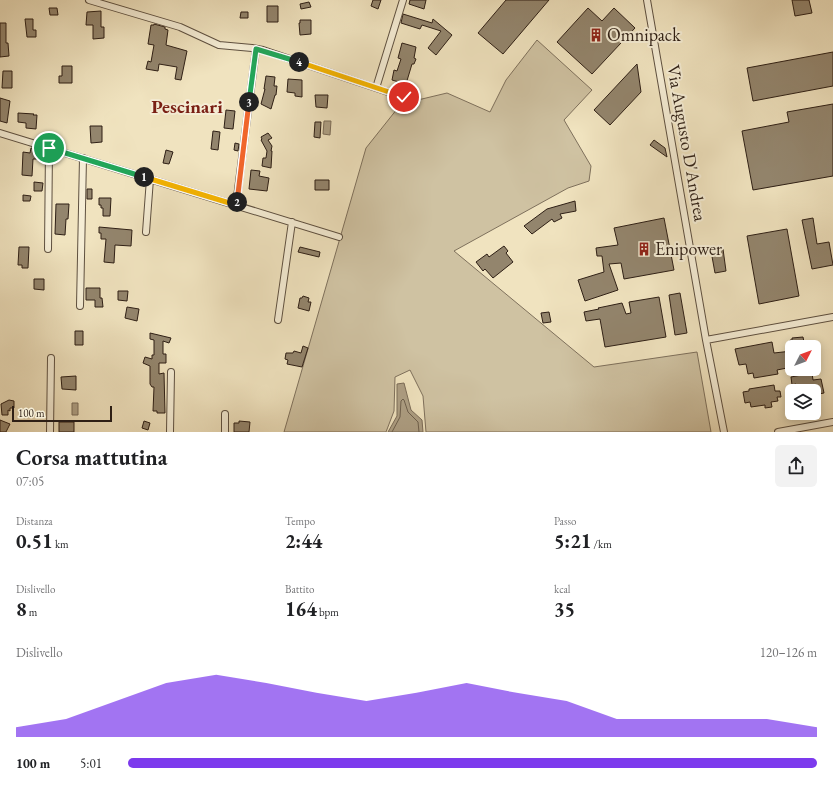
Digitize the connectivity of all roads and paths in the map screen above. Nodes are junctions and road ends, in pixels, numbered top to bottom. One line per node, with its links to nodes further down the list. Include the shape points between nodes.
1 (89, 0): 4 (street, via 180,27 219,45)
2 (403, 0): 5 (street)
3 (647, 0): 19 (street, Via Augusto D'Andrea)
4 (256, 49): 5 (street); 11 (street)
5 (376, 88): 6 (street)
6 (404, 97)
7 (0, 133): 8 (street)
8 (49, 148): 9 (street); 15 (street)
9 (83, 158): 10 (street); 16 (street)
10 (150, 178): 11 (street); 13 (street)
11 (236, 205): 12 (street)
12 (292, 222): 14 (street); 18 (street)
13 (146, 232)
14 (339, 237)
15 (48, 249)
16 (80, 306)
17 (833, 317): 19 (street)
18 (278, 320)
19 (706, 340): 27 (street, Via Augusto D'Andrea)
20 (51, 358): 24 (street)
21 (171, 372): 25 (street)
22 (225, 414): 26 (street)
23 (833, 422): 28 (street)
24 (50, 432)
25 (170, 432)
26 (225, 432)
27 (724, 432)
28 (778, 432)

